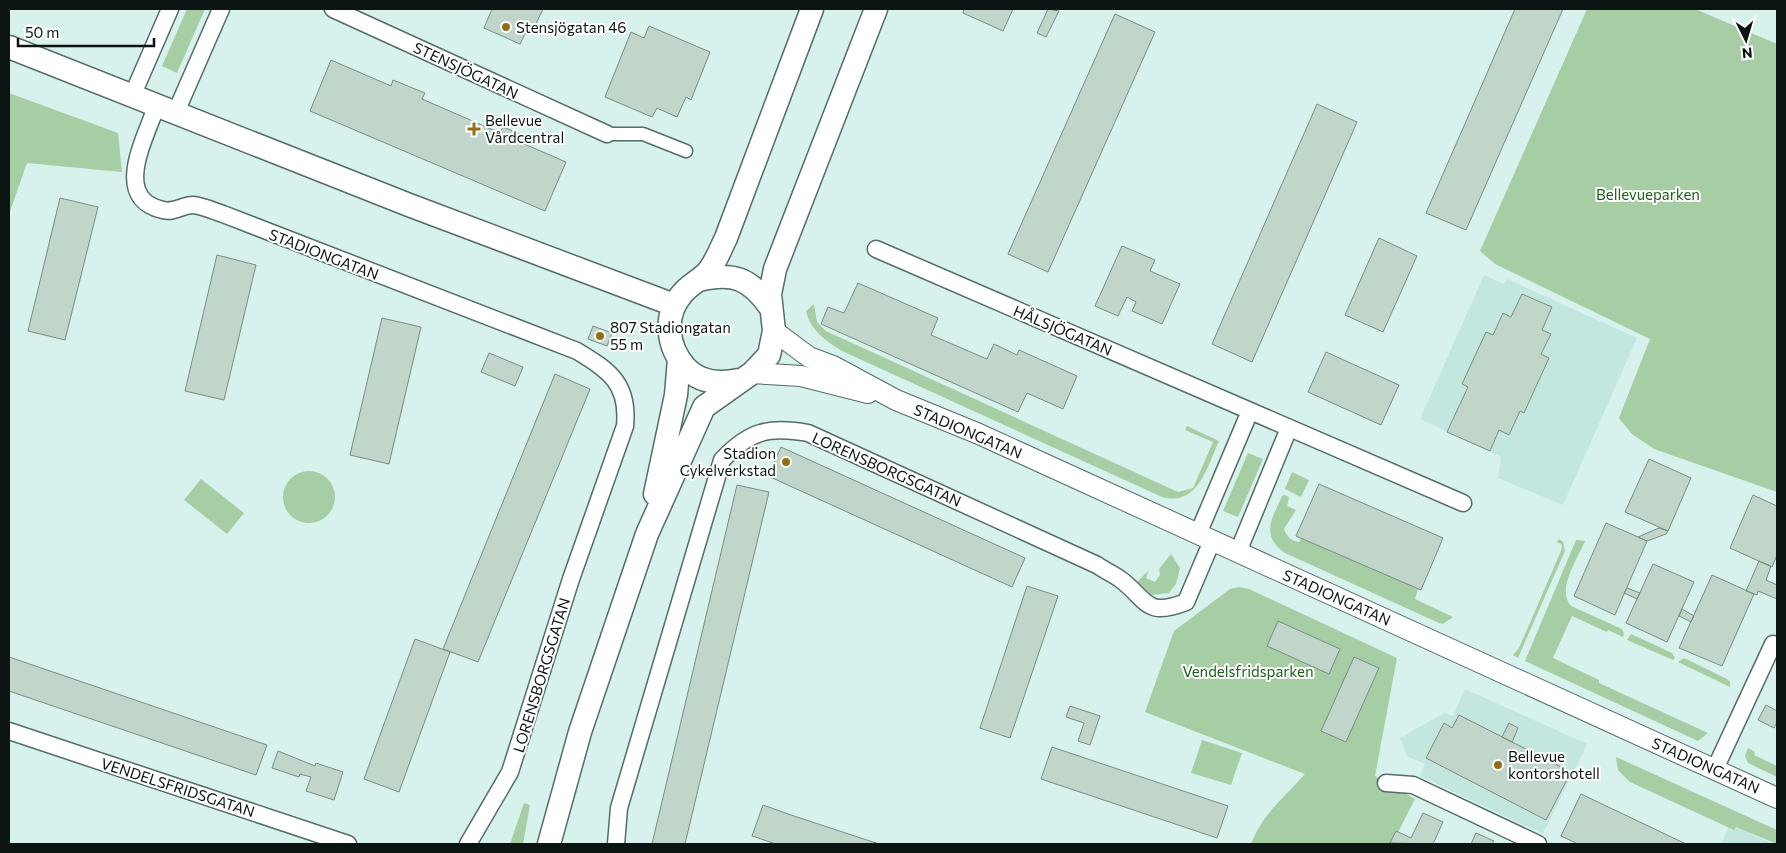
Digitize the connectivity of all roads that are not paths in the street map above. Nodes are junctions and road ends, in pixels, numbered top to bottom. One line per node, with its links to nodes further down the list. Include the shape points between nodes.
1 (170, 9): 7 (street)
2 (221, 9): 8 (street)
3 (333, 9): 9 (street, STENSJÖGATAN)
4 (812, 9): 12 (main road, via 726,238 710,269)
5 (876, 9): 14 (main road, via 776,269)
6 (9, 47): 7 (main road)
7 (133, 94): 8 (main road)
8 (166, 108): 13 (main road); 17 (street, STADIONGATAN, via 138,157 134,182 137,192 148,204 164,210 195,205 223,214)
9 (607, 134): 10 (street, STENSJÖGATAN, via 643,134)
10 (686, 151)
11 (876, 250): 20 (street, HÅLSJÖGATAN)
12 (700, 280): 13 (main road, via 682,293); 14 (main road, via 719,275 735,277 751,284)
13 (674, 305): 16 (main road, via 669,326)
14 (770, 307): 15 (main road)
15 (774, 330): 18 (main road, via 769,355); 19 (street, STADIONGATAN, via 809,356)
16 (679, 359): 18 (main road, via 699,378 726,383); 23 (main road, via 676,395)
17 (598, 363): 32 (street, LORENSBORGSGATAN, via 618,382 625,405 624,426 510,772)
18 (746, 377): 19 (street, STADIONGATAN, via 801,376); 23 (main road, via 704,407)
19 (896, 400): 24 (street, STADIONGATAN, via 979,434)
20 (1250, 411): 21 (street, HÅLSJÖGATAN); 24 (street)
21 (1289, 428): 22 (street, HÅLSJÖGATAN); 25 (street)
22 (1463, 503)
23 (647, 534): 33 (main road, via 580,732)
24 (1205, 537): 25 (street, STADIONGATAN); 34 (street, LORENSBORGSGATAN, via 1186,602 1168,608 1150,607 1121,580 1097,565 808,433 766,430 744,440 722,460 619,808)
25 (1238, 552): 28 (street, STADIONGATAN)
26 (1773, 644): 28 (street)
27 (9, 731): 31 (street, VENDELSFRIDSGATAN)
28 (1715, 769): 30 (street, STADIONGATAN)
29 (1386, 783): 35 (street, via 1413,785)
30 (1777, 798)
31 (348, 844)
32 (468, 844)
33 (549, 844)
34 (616, 844)
35 (1538, 844)

